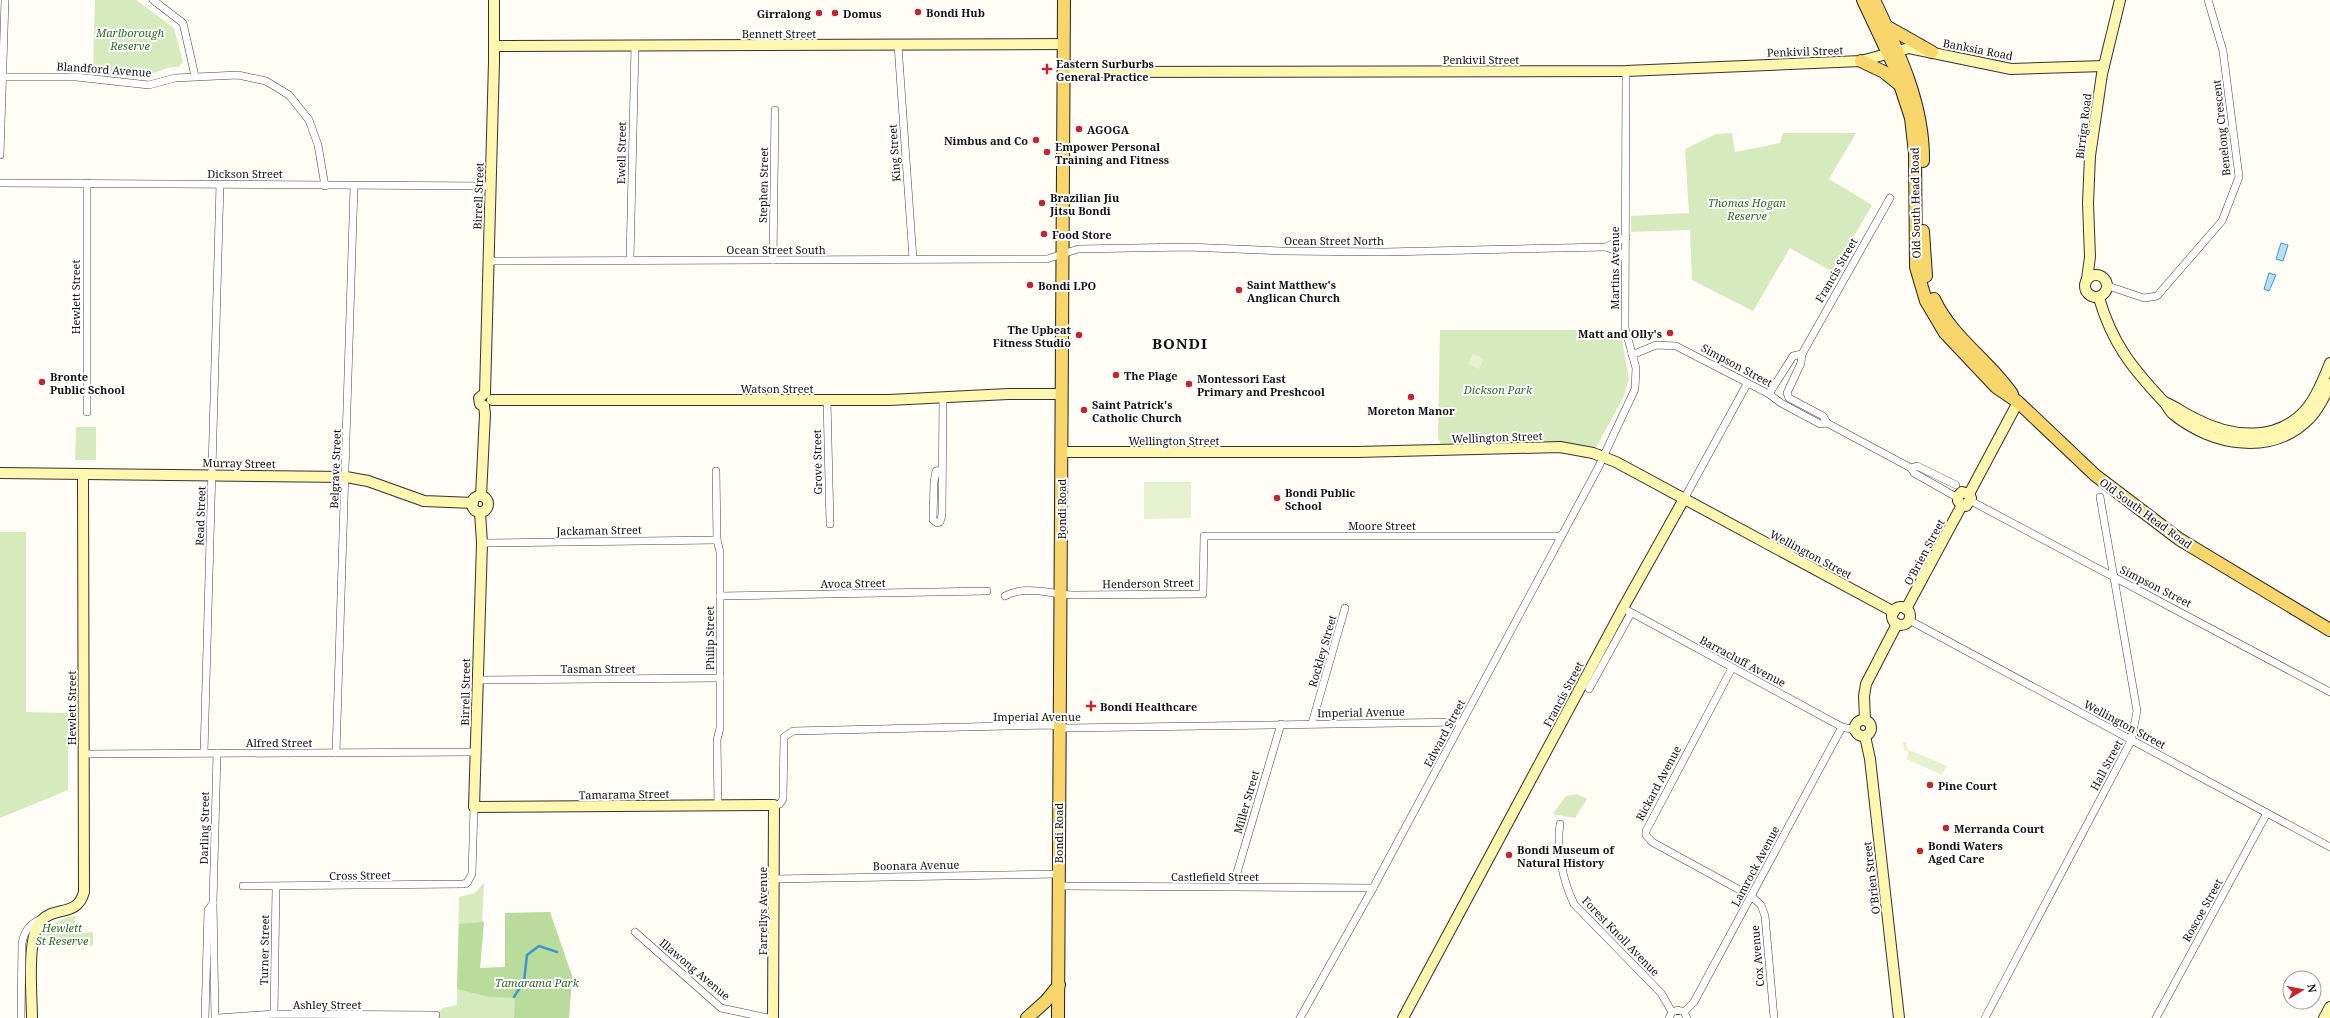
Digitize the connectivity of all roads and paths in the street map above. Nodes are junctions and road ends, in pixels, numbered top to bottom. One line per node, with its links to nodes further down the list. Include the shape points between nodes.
1 (5, 0): 21 (street)
2 (153, 0): 20 (street, via 183,23)
3 (494, 0): 12 (street, Birrell Street)
4 (1064, 0): 10 (main road, Bondi Road)
5 (1864, 0): 15 (main road, Old South Head Road)
6 (1874, 0): 9 (main road, Old South Head Road)
7 (2120, 0): 17 (street, Birriga Road)
8 (2208, 0): 43 (street, Benelong Crescent, via 2222,51 2239,177 2222,221 2157,296 2144,298)
9 (1886, 26): 14 (main road); 15 (main road, Old South Head Road)
10 (1064, 44): 11 (street, Bennett Street); 19 (main road, Bondi Road)
11 (898, 45): 13 (street, Bennett Street); 37 (street, King Street)
12 (494, 46): 13 (street, Bennett Street); 29 (street, Birrell Street)
13 (635, 46): 38 (street, Ewell Street)
14 (1932, 52): 15 (street, Banksia Road, via 1912,48); 17 (street, Banksia Road, via 2011,69)
15 (1893, 53): 16 (street, Penkivil Street); 22 (main road, Old South Head Road); 56 (main road, Old South Head Road, via 1914,97 1922,127 1923,242 1927,282 1946,320 2003,381)
16 (1861, 61): 18 (street, Penkivil Street); 22 (main road, via 1884,72)
17 (2104, 66): 35 (street, Birriga Road, via 2090,156)
18 (1626, 71): 19 (street, Penkivil Street); 32 (street, Martins Avenue)
19 (1064, 72): 34 (main road, Bondi Road)
20 (195, 76): 21 (street, Blandford Avenue, via 149,85 76,76); 28 (street, Blandford Avenue, via 247,75 266,81 289,95 305,113 313,130)
21 (3, 77): 24 (street)
22 (1901, 86): 56 (main road, Old South Head Road, via 1914,129 1915,253 1919,280 1926,301 1936,320 1955,344 1996,387)
23 (776, 110): 39 (street, Stephen Street)
24 (0, 155)
25 (0, 183): 26 (street, Dickson Street)
26 (87, 183): 27 (street, Dickson Street); 58 (street, Hewlett Street)
27 (220, 184): 28 (street, Dickson Street); 67 (street, Read Street)
28 (325, 186): 30 (street, Dickson Street)
29 (490, 186): 30 (street, Dickson Street); 40 (street, Birrell Street)
30 (354, 187): 68 (street, Belgrave Street)
31 (1890, 198): 45 (street, Francis Street)
32 (1626, 237): 33 (street, Ocean Street North); 36 (street, Martins Avenue)
33 (1606, 247): 34 (street, Ocean Street North, via 1385,252 1187,247 1078,249); 36 (street, Ocean Street North, via 1619,252)
34 (1062, 253): 37 (street, Ocean Street South, via 1047,259); 50 (main road, Bondi Road)
35 (2090, 257): 41 (street, Birriga Road); 42 (street, Birriga Road)
36 (1625, 258): 46 (street, Martins Avenue, via 1625,328)
37 (913, 259): 39 (street, Ocean Street South)
38 (630, 260): 39 (street, Ocean Street South); 40 (street, Ocean Street South)
39 (772, 260)
40 (488, 261): 54 (street, Birrell Street)
41 (2099, 275): 42 (street); 43 (street, via 2105,279)
42 (2087, 279): 44 (street, via 2085,290 2093,298)
43 (2108, 286): 44 (street)
44 (2099, 298): 57 (street, via 2114,337 2130,364)
45 (1802, 354): 51 (street, Francis Street, via 1793,356); 52 (street, Francis Street, via 1801,363 1787,390)
46 (1632, 355): 48 (street, Simpson Street, via 1656,345 1676,346); 61 (street, Martins Avenue, via 1636,373 1633,395)
47 (2330, 363): 57 (street, via 2317,393 2298,418 2270,432 2241,434 2222,429)
48 (1748, 384): 51 (street, Simpson Street); 73 (street, Francis Street)
49 (2330, 384): 57 (street, via 2322,403 2297,430 2262,443 2247,444 2208,435 2172,413)
50 (1062, 394): 53 (street, Watson Street); 60 (main road, Bondi Road)
51 (1769, 394): 59 (street, Simpson Street, via 1820,424)
52 (1787, 395): 59 (street, Simpson Street, via 1823,416)
53 (943, 397): 55 (street, Watson Street); 64 (street)
54 (487, 400): 55 (street, Watson Street); 70 (street, Birrell Street)
55 (827, 400): 77 (street, Grove Street)
56 (2018, 402): 71 (street); 93 (main road, Old South Head Road, via 2095,475 2162,526)
57 (2164, 402)
58 (87, 412)
59 (1828, 423): 62 (street, Simpson Street)
60 (1061, 452): 61 (street, Wellington Street, via 1357,452 1560,447); 84 (main road, Bondi Road)
61 (1603, 456): 73 (street, Wellington Street); 79 (street, Edward Street)
62 (1911, 468): 69 (street, Simpson Street, via 1917,466); 74 (street, Simpson Street, via 1914,473)
63 (716, 470): 80 (street, Philip Street)
64 (942, 470): 64 (street, via 942,515 940,522 937,523 934,520 934,482 936,471)
65 (0, 473): 66 (street, Murray Street)
66 (83, 474): 67 (street, Murray Street); 112 (street, Hewlett Street)
67 (212, 475): 68 (street, Murray Street); 109 (street, Read Street)
68 (346, 477): 75 (street, Murray Street, via 368,481 424,501); 111 (street, Belgrave Street)
69 (1956, 485)
70 (481, 496): 75 (street, via 476,497); 76 (street, via 487,500 488,505)
71 (1970, 497): 74 (street, via 1962,492); 82 (street, Simpson Street)
72 (2100, 497): 82 (street, Hall Street)
73 (1684, 499): 89 (street, Francis Street); 90 (street, Wellington Street)
74 (1960, 501): 88 (street, O'Brien Street)
75 (473, 503): 76 (street)
76 (480, 512): 81 (street, Birrell Street)
77 (830, 524)
78 (1204, 536): 79 (street, Moore Street); 84 (street, Henderson Street, via 1203,594)
79 (1561, 536): 100 (street, Edward Street)
80 (717, 540): 81 (street, Jackaman Street); 85 (street, Philip Street, via 720,552)
81 (482, 543): 96 (street, Birrell Street)
82 (2114, 578): 98 (street, Simpson Street); 107 (street, Hall Street, via 2137,711)
83 (987, 591): 85 (street, Avoca Street)
84 (1060, 593): 86 (street, via 1018,592); 103 (main road, Bondi Road)
85 (720, 596): 95 (street, Philip Street)
86 (1005, 596)
87 (1345, 608): 101 (street, Rockley Street)
88 (1906, 609): 90 (street, via 1901,607); 91 (street, via 1910,614)
89 (1627, 610): 94 (street, Barracluff Avenue); 97 (street, Francis Street); 148 (street, Francis Street)
90 (1894, 612): 92 (street)
91 (1909, 620): 92 (street, via 1904,624); 107 (street, Wellington Street)
92 (1897, 624): 99 (street, via 1866,684)
93 (2330, 630)
94 (1732, 668): 104 (street, Barracluff Avenue); 127 (street, Rickard Avenue, via 1646,835 1652,842)
95 (720, 678): 96 (street, Tasman Street); 113 (street, Philip Street, via 720,728 717,740)
96 (477, 680): 108 (street, Birrell Street)
97 (1589, 689)
98 (2330, 692)
99 (1865, 720): 105 (street, via 1858,721); 106 (street, via 1871,729)
100 (1462, 722): 101 (street, Imperial Avenue); 126 (street, Edward Street)
101 (1312, 723): 102 (street, Imperial Avenue)
102 (1280, 724): 103 (street, Imperial Avenue); 124 (street, Miller Street)
103 (1058, 726): 114 (street, Imperial Avenue, via 790,732 784,740 783,799 780,804); 120 (main road, Bondi Road)
104 (1842, 727): 105 (street, Barracluff Avenue); 128 (street, Lamrock Avenue)
105 (1855, 730): 106 (street, via 1858,736)
106 (1865, 736): 150 (street, O'Brien Street, via 1870,759)
107 (2132, 741): 116 (street, Wellington Street); 151 (street, Hall Street)
108 (475, 752): 111 (street, Alfred Street); 115 (street, Birrell Street)
109 (204, 753): 110 (street, Alfred Street); 112 (street, Alfred Street)
110 (217, 753): 111 (street, Alfred Street); 129 (street, Darling Street)
111 (336, 753)
112 (83, 754): 130 (street, Hewlett Street, via 84,892 74,908)
113 (718, 805): 114 (street, Tamarama Street); 115 (street, Tamarama Street)
114 (774, 805): 121 (street, Farrellys Avenue)
115 (474, 806): 119 (street, Birrell Street)
116 (2267, 813): 118 (street, Wellington Street); 152 (street, Roscoe Street)
117 (1560, 824): 136 (street, Forest Knoll Avenue, via 1559,841 1566,888 1574,904 1661,993)
118 (2330, 847)
119 (472, 874): 125 (street, Cross Street, via 467,883 459,885)
120 (1058, 874): 121 (street, Boonara Avenue); 123 (main road, Bondi Road)
121 (774, 879): 144 (street, Farrellys Avenue)
122 (243, 886): 125 (street, Cross Street)
123 (1058, 886): 124 (street, Castlefield Street); 132 (main road, Bondi Road)
124 (1234, 886): 126 (street, Castlefield Street)
125 (276, 887): 134 (street, Turner Street)
126 (1373, 888): 147 (street, Edward Street)
127 (1738, 889)
128 (1751, 896): 137 (street, Lamrock Avenue); 149 (street, Cox Avenue, via 1761,905 1765,916)
129 (213, 903): 140 (street, Darling Street, via 208,910); 141 (street, Darling Street)
130 (46, 917): 138 (street, Hewlett Street, via 30,924 24,933); 139 (street, via 37,926 33,938)
131 (636, 932): 143 (street, Illawong Avenue, via 721,1008)
132 (1059, 985): 145 (main road); 146 (main road, Bondi Road)
133 (2330, 1008): 153 (street)
134 (274, 1014): 135 (street, Ashley Street); 142 (street, Ashley Street)
135 (436, 1015)
136 (1670, 1015): 137 (street, via 1678,1010)
137 (1686, 1015)
138 (21, 1018)
139 (32, 1018)
140 (205, 1018)
141 (215, 1018)
142 (218, 1018)
143 (768, 1018)
144 (773, 1018)
145 (1028, 1018)
146 (1058, 1018)
147 (1300, 1018)
148 (1403, 1018)
149 (1774, 1018)
150 (1899, 1018)
151 (1985, 1018)
152 (2156, 1018)
153 (2324, 1018)

